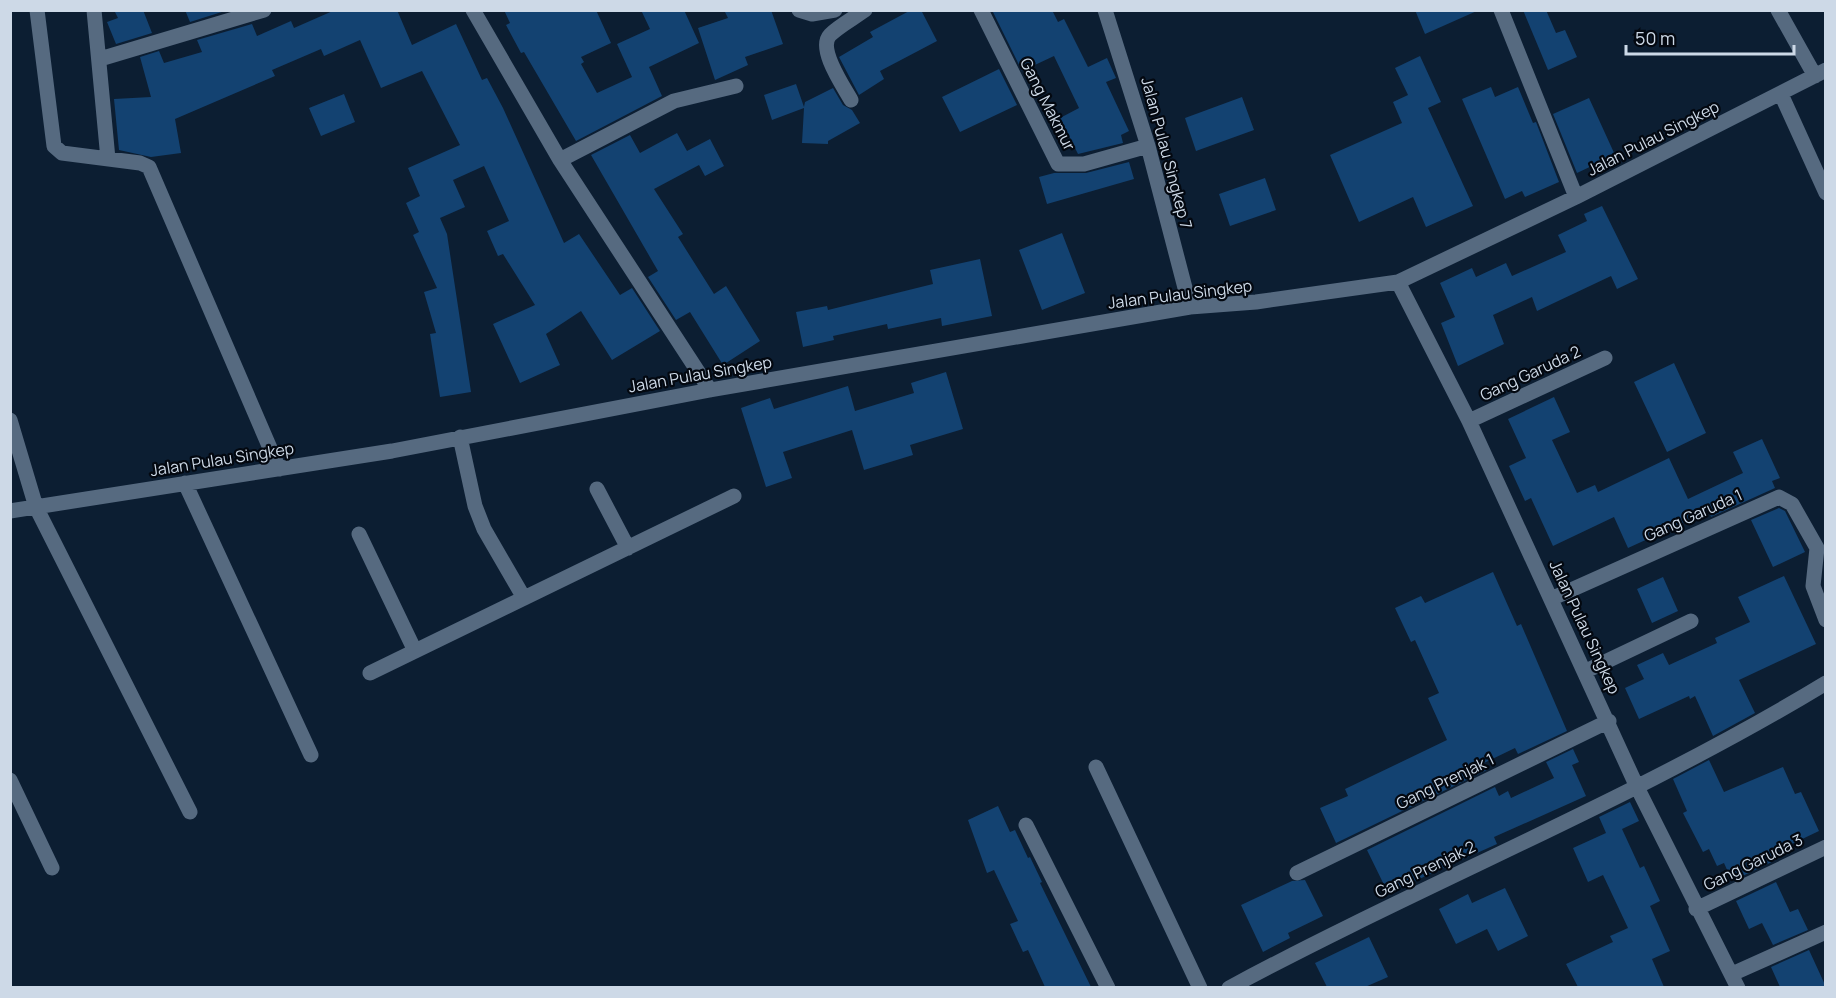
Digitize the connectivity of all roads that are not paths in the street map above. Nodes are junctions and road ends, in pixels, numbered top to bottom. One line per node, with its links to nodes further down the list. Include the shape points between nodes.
1 (37, 10): 18 (street, via 54,146 62,153)
2 (94, 10): 12 (street)
3 (264, 10): 12 (street)
4 (473, 10): 19 (street)
5 (799, 10): 6 (street, via 812,14)
6 (835, 10)
7 (865, 10): 16 (street, via 828,36 826,45 829,60)
8 (981, 10): 17 (street, Gang Makmur, via 1058,164 1084,164)
9 (1105, 10): 17 (street, Jalan Pulau Singkep 7)
10 (1501, 10): 21 (street)
11 (1778, 10): 13 (street)
12 (100, 59): 18 (street)
13 (1820, 73): 15 (street, Jalan Pulau Singkep)
14 (736, 86): 19 (street, via 674,101)
15 (1780, 94): 20 (street); 21 (street, Jalan Pulau Singkep)
16 (851, 100)
17 (1148, 146): 23 (street, Jalan Pulau Singkep 7)
18 (108, 159): 29 (street, via 144,164 151,171)
19 (560, 160): 25 (street)
20 (1826, 193)
21 (1576, 197): 22 (street, Jalan Pulau Singkep)
22 (1398, 282): 23 (street, Jalan Pulau Singkep); 27 (street, Jalan Pulau Singkep)
23 (1190, 307): 25 (street, Jalan Pulau Singkep)
24 (1605, 358): 27 (street, Gang Garuda 2)
25 (710, 390): 28 (street, Jalan Pulau Singkep)
26 (10, 420): 33 (street)
27 (1469, 421): 39 (street, Jalan Pulau Singkep)
28 (460, 437): 29 (street, Jalan Pulau Singkep); 38 (street, via 484,529)
29 (279, 469): 30 (street, Jalan Pulau Singkep)
30 (185, 483): 33 (street, Jalan Pulau Singkep); 47 (street)
31 (597, 489): 37 (street)
32 (734, 496): 37 (street)
33 (36, 507): 34 (street, Jalan Pulau Singkep); 51 (street)
34 (10, 511)
35 (359, 534): 42 (street)
36 (1821, 546): 39 (street, Gang Garuda 1, via 1792,504 1779,497); 40 (street, via 1813,586)
37 (628, 548): 38 (street)
38 (524, 598): 42 (street)
39 (1553, 598): 43 (street, Jalan Pulau Singkep)
40 (1826, 620)
41 (1691, 621): 43 (street)
42 (415, 651): 44 (street)
43 (1586, 671): 46 (street, Jalan Pulau Singkep)
44 (370, 673)
45 (1826, 683): 50 (street, Gang Prenjak 2)
46 (1609, 721): 50 (street, Jalan Pulau Singkep); 55 (street, Gang Prenjak 1)
47 (311, 755)
48 (1096, 767): 60 (street)
49 (10, 780): 54 (street)
50 (1637, 787): 56 (street, Jalan Pulau Singkep); 61 (street, Gang Prenjak 2)
51 (190, 812)
52 (1026, 825): 59 (street)
53 (1826, 847): 56 (street, Gang Garuda 3)
54 (52, 868)
55 (1297, 873)
56 (1696, 909): 58 (street, Jalan Pulau Singkep)
57 (1826, 932): 58 (street)
58 (1735, 981)
59 (1108, 987)
60 (1200, 987)
61 (1229, 987)

